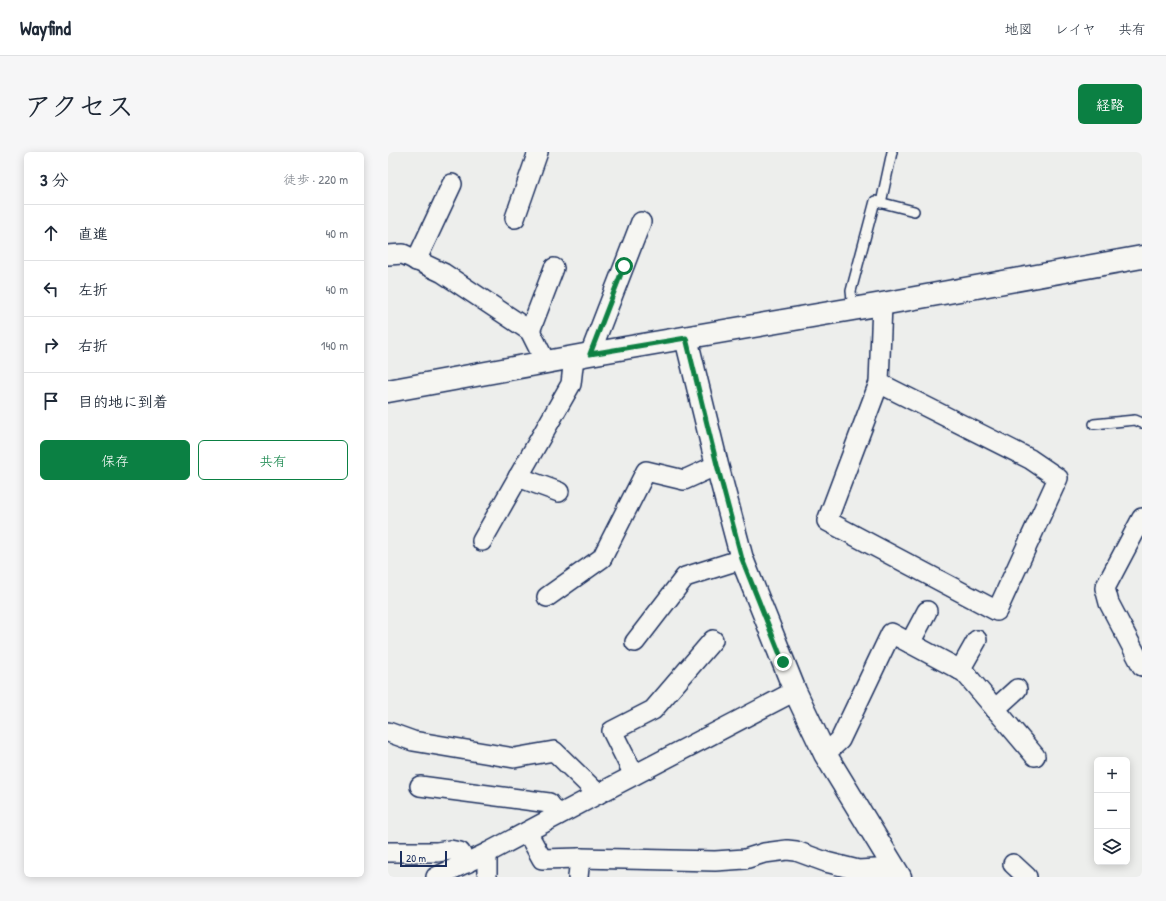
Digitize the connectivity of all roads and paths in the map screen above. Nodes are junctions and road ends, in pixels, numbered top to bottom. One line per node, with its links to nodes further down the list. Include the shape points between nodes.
1 (538, 152): 6 (street)
2 (892, 152): 4 (lane)
3 (452, 184): 10 (street)
4 (881, 203): 5 (lane); 13 (lane, via 875,201 851,291)
5 (914, 212)
6 (515, 218)
7 (641, 222): 16 (street)
8 (388, 255): 10 (street, via 403,254)
9 (1142, 257): 12 (street)
10 (416, 261): 14 (street, via 443,273)
11 (554, 268): 14 (street)
12 (882, 304): 13 (street); 18 (street)
13 (853, 309): 15 (street)
14 (530, 331): 17 (street)
15 (686, 338): 16 (street); 22 (street)
16 (582, 356): 17 (street); 23 (street, via 571,384)
17 (546, 363): 19 (street)
18 (879, 382): 18 (street, via 827,521 997,611 1058,478 1030,459)
19 (388, 391)
20 (1142, 423): 21 (lane, via 1135,420)
21 (1094, 424)
22 (717, 465): 27 (street); 28 (street, via 684,480 646,471 602,558)
23 (518, 477): 24 (street); 26 (street)
24 (559, 492)
25 (1142, 518): 34 (street, via 1105,588)
26 (482, 541)
27 (742, 559): 32 (street, via 685,578); 37 (street)
28 (547, 597)
29 (927, 611): 33 (street)
30 (713, 640): 42 (street, via 653,710 612,731)
31 (977, 640): 35 (street)
32 (635, 642)
33 (910, 643): 35 (street); 40 (street, via 891,633 840,740)
34 (1142, 666)
35 (960, 670): 38 (street)
36 (1017, 689): 38 (street)
37 (795, 691): 40 (street); 42 (street)
38 (995, 709): 41 (street)
39 (388, 732): 44 (street, via 413,740 514,758 554,751)
40 (825, 754): 54 (street)
41 (1035, 756)
42 (634, 775): 44 (street)
43 (420, 786): 45 (street, via 549,803)
44 (598, 794): 45 (street)
45 (558, 815): 46 (street)
46 (527, 832): 48 (street); 49 (street, via 542,859)
47 (388, 852): 50 (street, via 450,850 460,852)
48 (487, 853): 50 (street); 56 (street)
49 (580, 858): 52 (street); 57 (street)
50 (467, 862): 55 (street)
51 (1013, 864): 58 (street)
52 (713, 869): 53 (street, via 764,853 787,850 796,851)
53 (822, 869): 54 (street)
54 (897, 872)
55 (437, 877)
56 (487, 877)
57 (578, 877)
58 (1027, 877)

